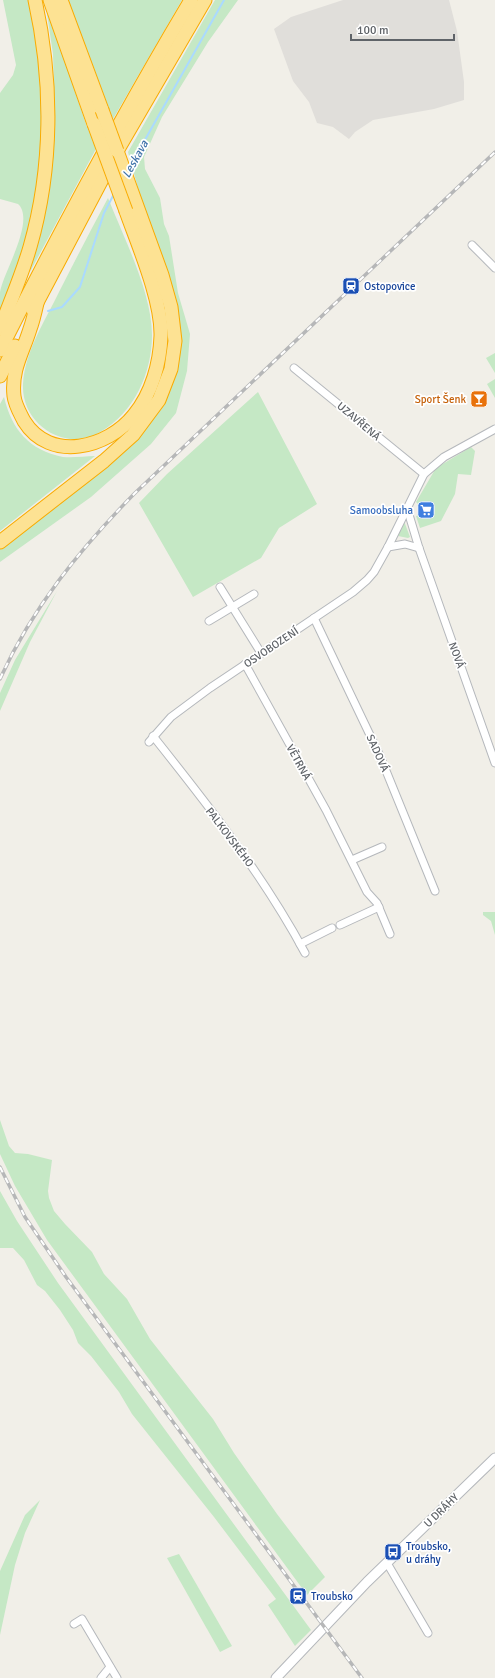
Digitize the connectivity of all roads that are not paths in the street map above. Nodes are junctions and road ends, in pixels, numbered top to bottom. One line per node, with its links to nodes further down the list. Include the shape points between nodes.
1 (35, 0): 9 (highway, via 45,53 48,93 45,172 31,246 22,276)
2 (50, 0): 8 (highway, bridge, via 151,284 161,334 159,358 153,379 134,415 104,441 86,446 66,447 46,441 32,431 17,408 14,395 16,362 30,330)
3 (61, 0): 16 (highway, bridge, via 162,275 174,323 175,341 171,370 160,400 133,435 104,461)
4 (191, 0): 10 (highway, via 93,169)
5 (205, 0): 8 (highway, via 132,124)
6 (472, 245): 7 (street)
7 (495, 268)
8 (37, 303): 12 (highway)
9 (0, 329)
10 (0, 350)
11 (294, 368): 14 (street, UZAVŘENÁ)
12 (0, 376)
13 (495, 429): 14 (street, OSVOBOZENÍ, via 444,456)
14 (424, 474): 15 (street, OSVOBOZENÍ)
15 (407, 508): 17 (street, OSVOBOZENÍ); 18 (street, NOVÁ)
16 (0, 542)
17 (392, 544): 18 (street); 22 (street, OSVOBOZENÍ, via 367,580)
18 (416, 545): 27 (street, NOVÁ)
19 (220, 587): 21 (street)
20 (254, 594): 21 (street)
21 (231, 608): 23 (street); 24 (street)
22 (314, 618): 24 (street, OSVOBOZENÍ); 30 (street, SADOVÁ, via 380,756)
23 (209, 621)
24 (261, 653): 25 (street, OSVOBOZENÍ)
25 (245, 664): 26 (street, OSVOBOZENÍ, via 181,710); 29 (street, VĚTRNÁ)
26 (151, 739): 35 (street, PALKOVSKÉHO, via 250,863)
27 (495, 763)
28 (382, 847): 29 (street)
29 (352, 860): 31 (street, VĚTRNÁ, via 367,892)
30 (435, 891)
31 (379, 907): 32 (street); 34 (street, VĚTRNÁ)
32 (340, 925)
33 (332, 928): 35 (street)
34 (390, 934)
35 (300, 944): 36 (street, PALKOVSKÉHO)
36 (305, 953)
37 (495, 1458): 38 (street, U DRÁHY)
38 (387, 1563): 40 (street); 44 (street, U DRÁHY)
39 (74, 1624): 41 (street, via 82,1619)
40 (428, 1633)
41 (110, 1667): 42 (street); 43 (street)
42 (101, 1678)
43 (116, 1678)
44 (276, 1678)

